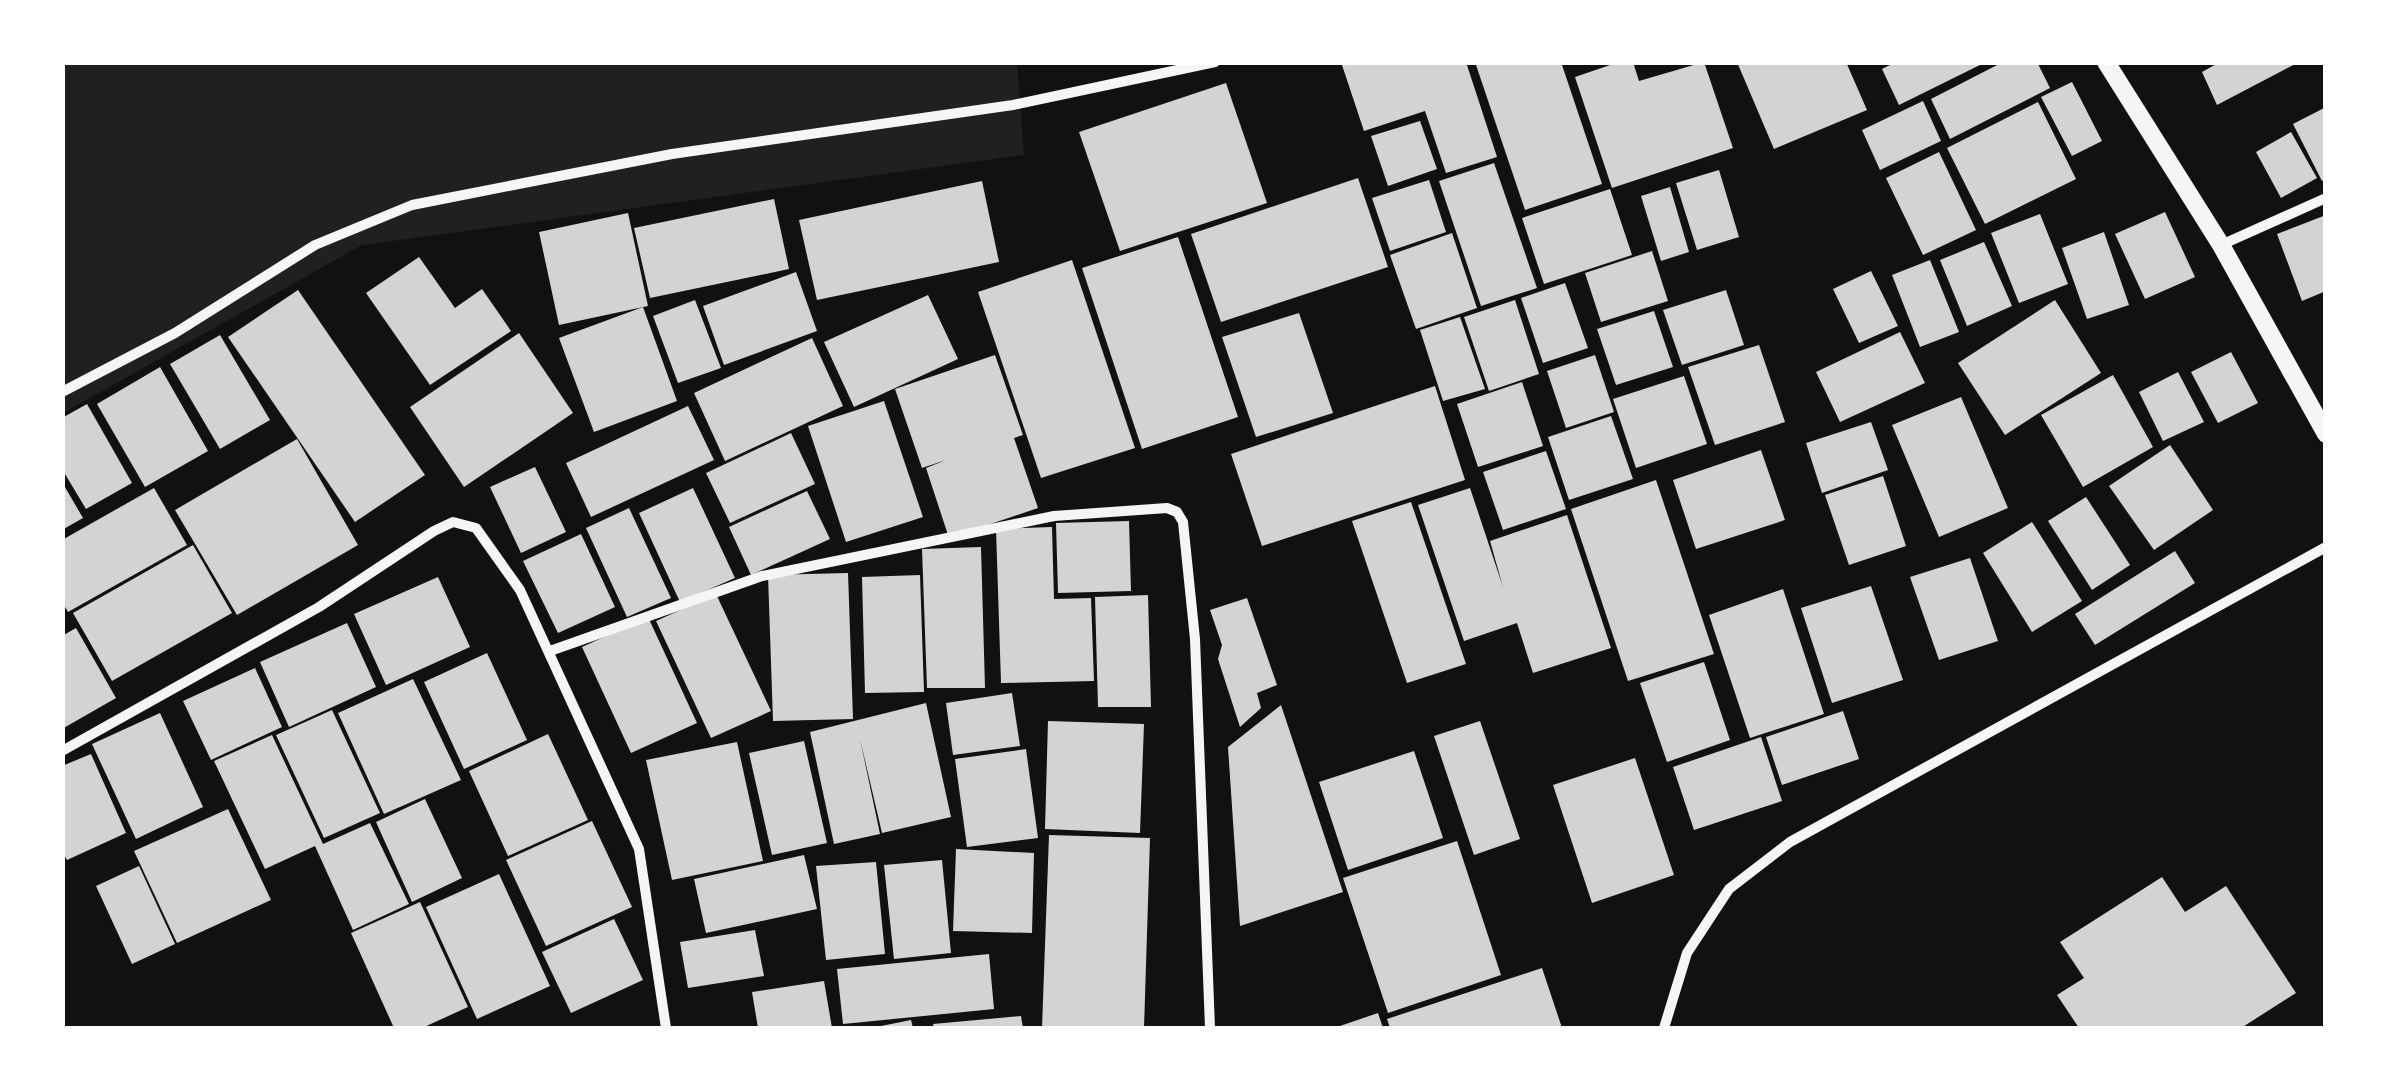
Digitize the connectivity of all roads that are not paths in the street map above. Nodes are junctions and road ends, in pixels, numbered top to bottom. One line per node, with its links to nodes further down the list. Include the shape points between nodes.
1 (1214, 62): 5 (street, via 1013,105 672,154 412,205 315,245 175,333)
2 (2106, 62): 4 (street)
3 (2326, 198): 4 (street)
4 (2221, 245): 6 (street)
5 (62, 392)
6 (2326, 434)
7 (2326, 547): 12 (street, via 1790,842 1729,889 1687,953)
8 (550, 650): 9 (street, via 520,590 476,528 454,522 319,607); 10 (street, via 639,848); 11 (street, via 762,576 1054,516 1177,512 1194,640)
9 (62, 751)
10 (666, 1028)
11 (1210, 1028)
12 (1664, 1028)

